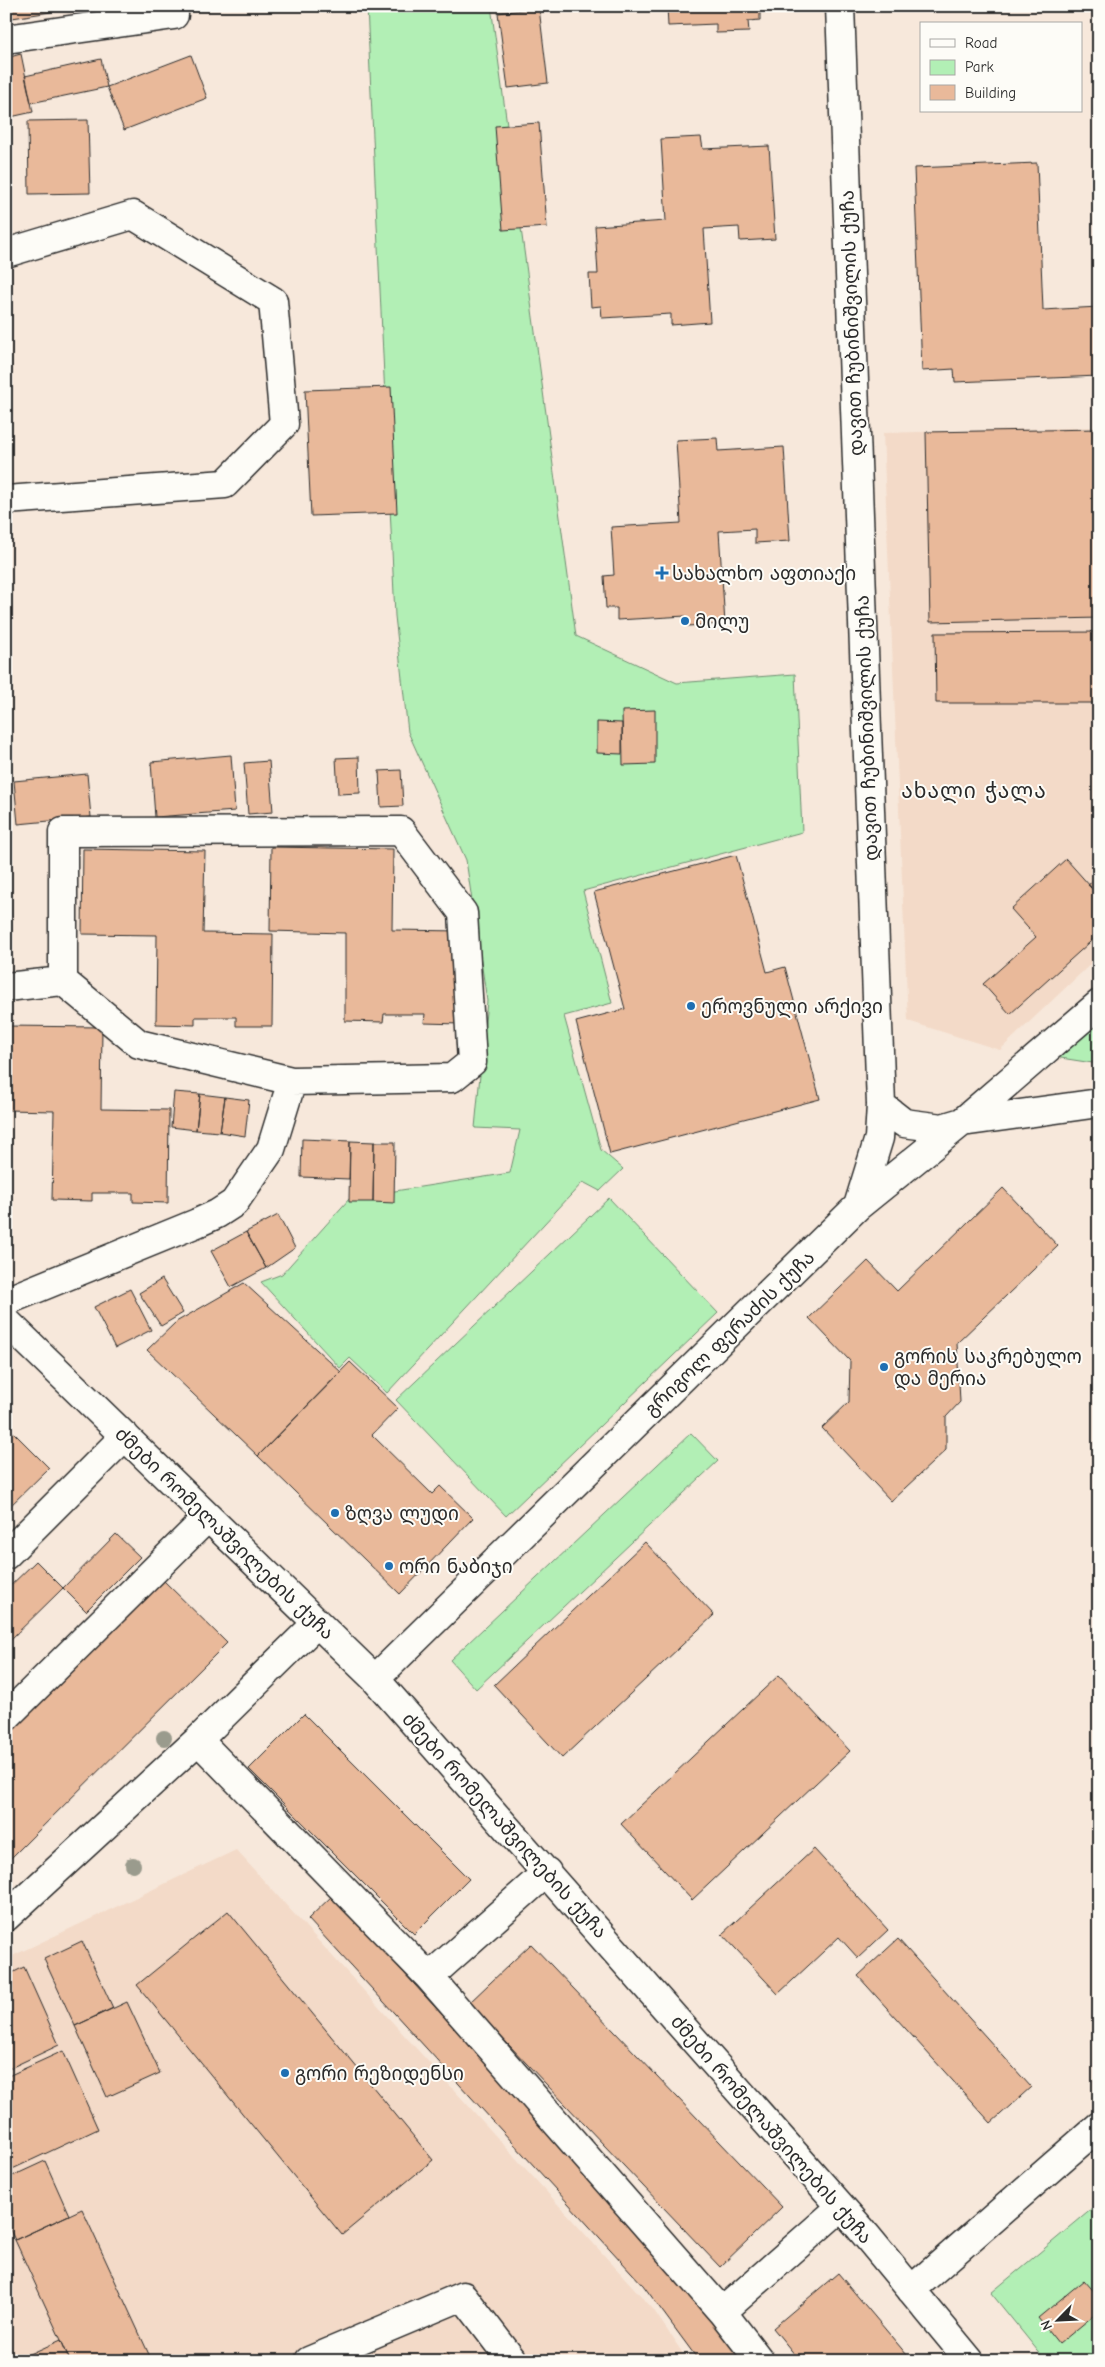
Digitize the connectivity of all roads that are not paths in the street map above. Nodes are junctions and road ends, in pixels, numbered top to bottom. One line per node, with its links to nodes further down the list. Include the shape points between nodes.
1 (840, 6): 11 (street, დავით ჩუბინიშვილის ქუჩა)
2 (174, 15): 3 (street)
3 (6, 39)
4 (6, 253): 5 (street, via 133,215 265,296 273,301 284,424 225,484)
5 (6, 500)
6 (63, 981): 7 (street); 9 (street, via 139,1044); 9 (street, via 63,832 401,831 463,913 472,1062 452,1078)
7 (6, 987)
8 (1099, 1004): 12 (street, გრიგოლ ფერაძის ქუჩა)
9 (292, 1081): 14 (street, via 271,1149 234,1203 197,1224)
10 (1099, 1103): 12 (street)
11 (881, 1105): 12 (street, via 904,1123 942,1128); 13 (street, დავით ჩუბინიშვილის ქუჩა, via 879,1138)
12 (962, 1122): 13 (street, გრიგოლ ფერაძის ქუჩა)
13 (858, 1206): 20 (street, გრიგოლ ფერაძის ქუჩა)
14 (6, 1302)
15 (6, 1321): 16 (street, ძმები რომელაშვილების ქუჩა)
16 (125, 1436): 17 (street, ძმები რომელაშვილების ქუჩა); 18 (street)
17 (208, 1516): 19 (street, ძმები რომელაშვილების ქუჩა); 21 (street)
18 (6, 1555)
19 (317, 1622): 20 (street, ძმები რომელაშვილების ქუჩა); 22 (street)
20 (375, 1679): 23 (street, ძმები რომელაშვილების ქუჩა)
21 (6, 1717)
22 (198, 1740): 24 (street); 25 (street)
23 (547, 1872): 25 (street); 27 (street, ძმები რომელაშვილების ქუჩა)
24 (6, 1917)
25 (429, 1977): 29 (street)
26 (1099, 2126): 28 (street)
27 (841, 2207): 28 (street, ძმები რომელაშვილების ქუჩა); 29 (street)
28 (911, 2290): 33 (street, ძმები რომელაშვილების ქუჩა)
29 (722, 2312): 32 (street)
30 (309, 2361): 31 (street, via 463,2296)
31 (513, 2361)
32 (760, 2361)
33 (970, 2361)

